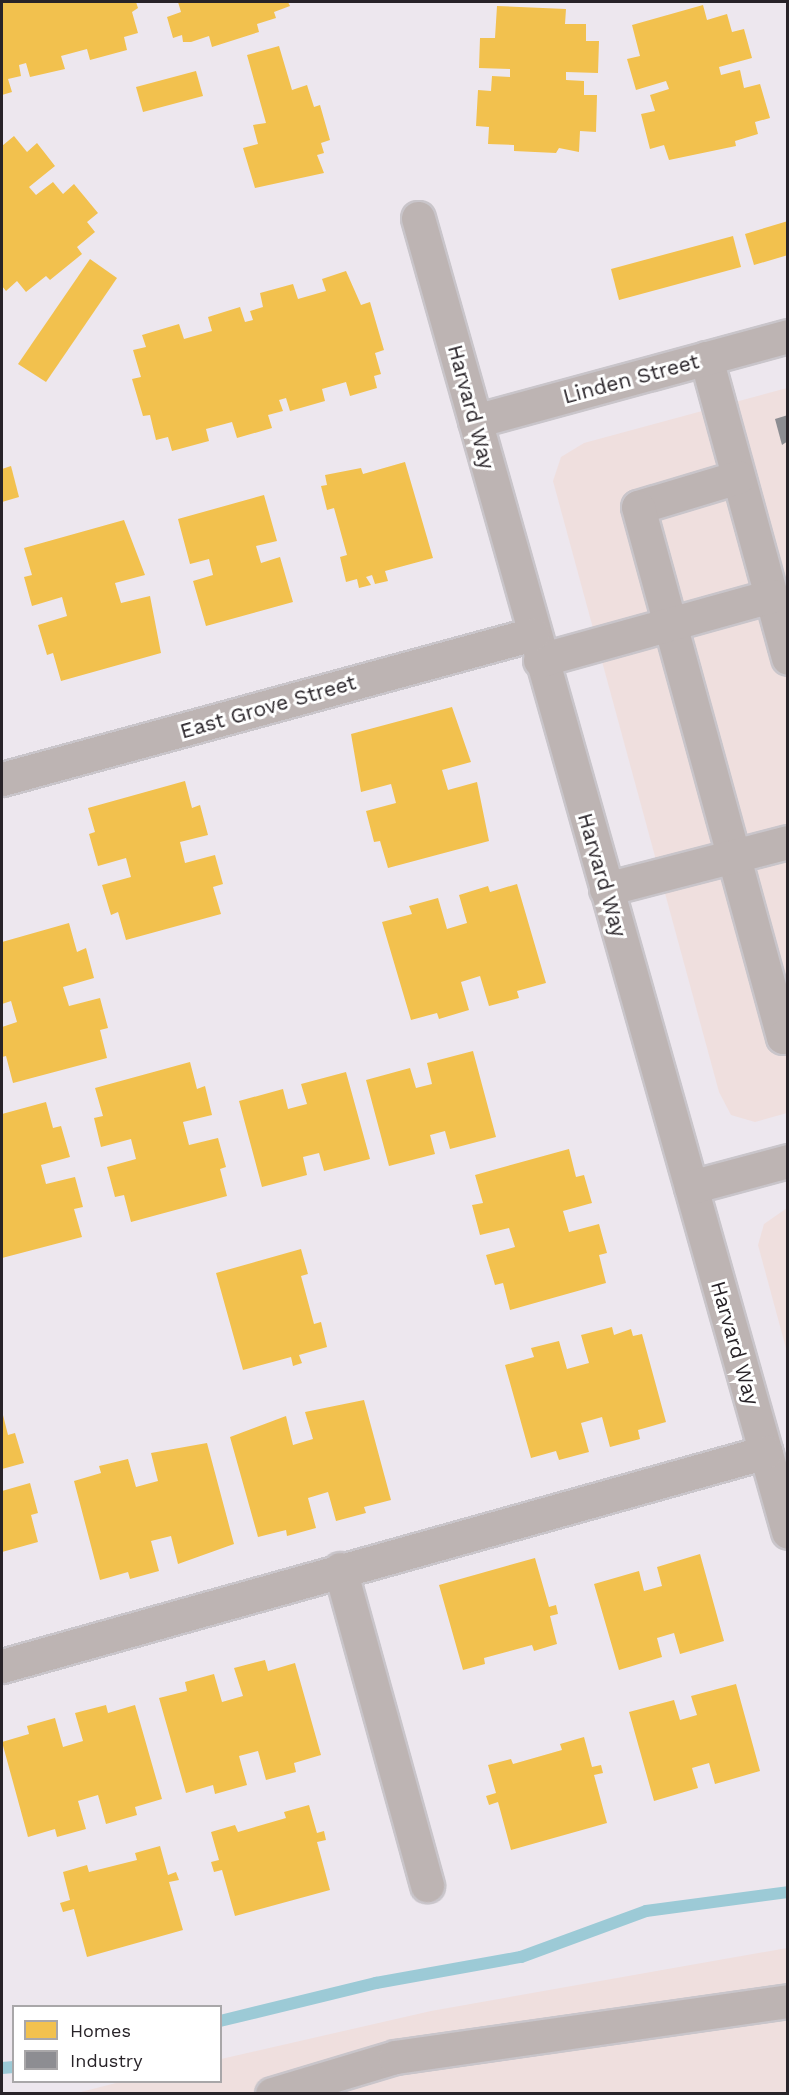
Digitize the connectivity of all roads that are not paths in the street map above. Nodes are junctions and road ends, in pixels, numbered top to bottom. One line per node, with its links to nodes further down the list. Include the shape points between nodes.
1 (418, 218): 4 (street, Harvard Way)
2 (788, 336): 3 (street, Linden Street)
3 (706, 358): 4 (street, Linden Street); 5 (street)
4 (475, 421): 8 (street, Harvard Way)
5 (738, 477): 6 (street); 7 (street, via 638,507)
6 (771, 596): 7 (street, East Grove Street); 9 (street)
7 (670, 622): 8 (street, East Grove Street); 12 (street)
8 (536, 647): 10 (street, East Grove Street); 13 (street, Harvard Way)
9 (788, 658)
10 (2, 779)
11 (788, 842): 12 (street)
12 (734, 857): 13 (street); 14 (street, via 783,1036)
13 (606, 889): 16 (street, Harvard Way)
14 (788, 1035)
15 (788, 1161): 16 (street)
16 (691, 1187): 17 (street, Harvard Way)
17 (765, 1452): 18 (street, Harvard Way); 19 (street)
18 (788, 1532)
19 (340, 1569): 20 (street); 21 (street)
20 (2, 1666)
21 (427, 1885)
22 (788, 2001): 23 (street, via 395,2057)
23 (272, 2094)

